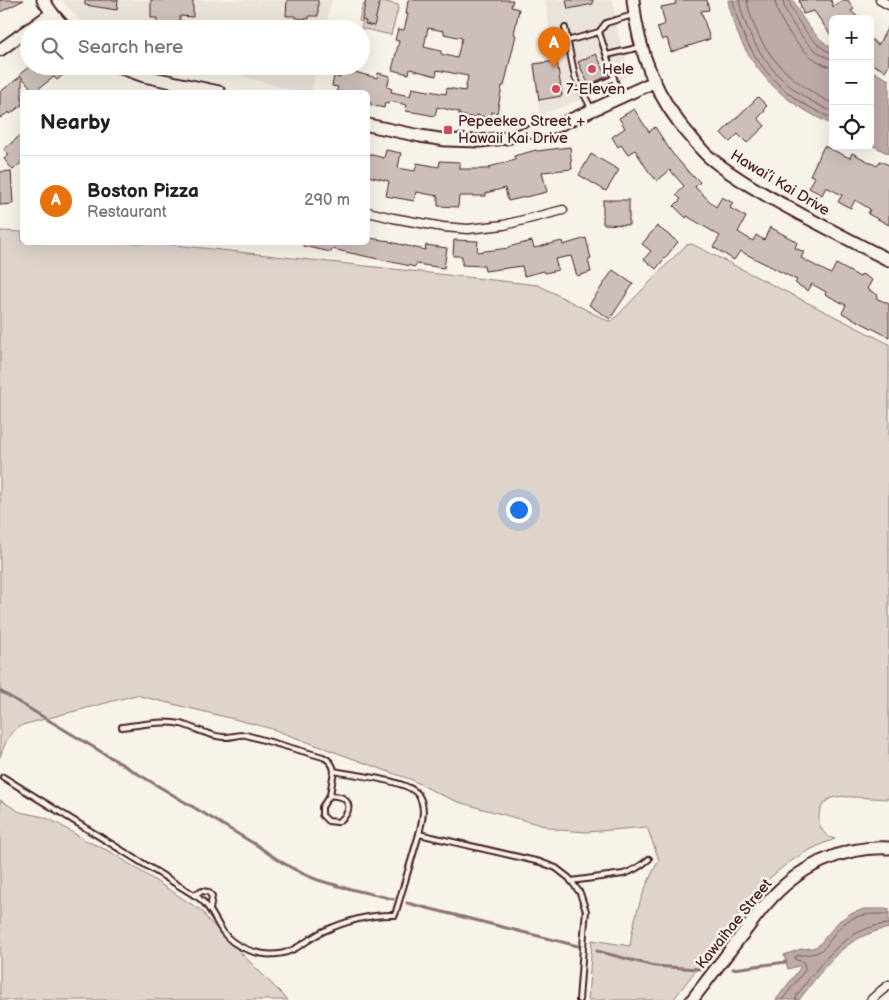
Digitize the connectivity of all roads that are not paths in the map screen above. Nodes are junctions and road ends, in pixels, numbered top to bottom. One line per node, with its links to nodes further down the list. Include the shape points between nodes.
1 (43, 0): 5 (street)
2 (633, 0): 6 (street, Hawai’i Kai Drive)
3 (880, 0): 4 (street)
4 (889, 5)
5 (52, 13): 7 (street); 8 (street)
6 (635, 15): 10 (lane, via 606,23); 13 (street, Hawai’i Kai Drive)
7 (42, 20)
8 (58, 20)
9 (565, 28): 12 (lane)
10 (599, 32): 12 (lane); 15 (lane)
11 (20, 36): 14 (street)
12 (568, 41): 20 (lane, via 575,77)
13 (641, 47): 15 (lane); 18 (street, Hawai’i Kai Drive)
14 (0, 50)
15 (607, 55): 17 (lane)
16 (141, 75): 19 (street)
17 (614, 78): 20 (lane); 21 (lane)
18 (654, 82): 21 (street); 26 (street, Hawai’i Kai Drive, via 681,126 707,155 725,169 762,193)
19 (210, 90)
20 (583, 92): 22 (lane)
21 (620, 97): 22 (street)
22 (592, 110): 23 (street, via 557,126 506,138 480,140 446,140)
23 (370, 125)
24 (563, 210): 25 (street, via 504,226 468,229 434,226)
25 (370, 212)
26 (889, 260)
27 (122, 728): 28 (lane, via 169,723 220,737 246,735 327,758)
28 (334, 771): 30 (lane); 31 (lane, via 412,788 419,795 423,809)
29 (2, 777): 35 (lane)
30 (330, 795): 30 (lane, via 347,803 348,812 337,822 328,822 322,815 322,807)
31 (419, 834): 34 (lane, via 548,864); 36 (lane, via 395,916 345,923 286,953 275,954 254,952 235,944 225,935)
32 (889, 848): 39 (street, Kawaihae Street, via 839,854 788,881 767,903)
33 (650, 859): 34 (lane, via 623,874)
34 (571, 880): 38 (lane, via 586,911)
35 (194, 895): 36 (lane); 36 (lane, via 202,890 208,892 212,896)
36 (210, 910)
37 (889, 986): 40 (street)
38 (579, 1000)
39 (692, 1000)
40 (871, 1000)

